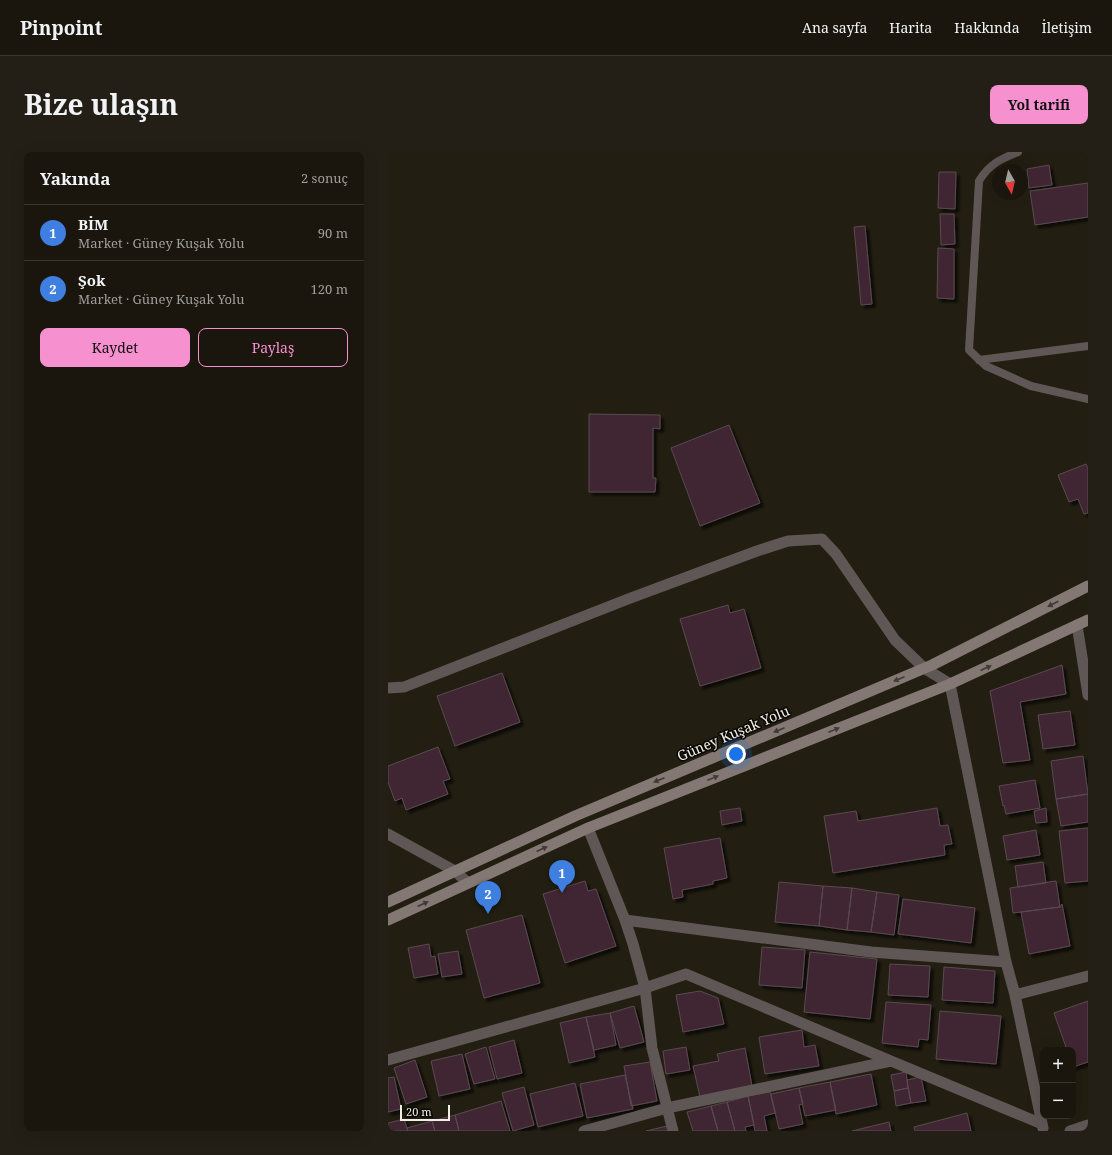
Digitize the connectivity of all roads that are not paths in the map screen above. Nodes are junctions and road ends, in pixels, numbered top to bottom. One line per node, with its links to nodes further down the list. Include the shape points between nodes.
1 (1018, 152): 3 (lane, via 998,161 985,171 979,181 969,350)
2 (1088, 346): 3 (lane)
3 (980, 360): 4 (lane, via 986,366 1031,386)
4 (1088, 399)
5 (1088, 586): 8 (main road, Güney Kuşak Yolu, one-way to 8)
6 (1088, 620): 7 (main road)
7 (1077, 625): 9 (main road, one-way to 7); 11 (street)
8 (924, 668): 9 (street); 10 (street, via 895,640 836,554 822,539 788,541 757,551 404,687); 14 (main road, Güney Kuşak Yolu, one-way to 14, via 575,816)
9 (950, 684): 12 (main road, one-way to 9); 19 (street)
10 (388, 688)
11 (1088, 695)
12 (588, 828): 15 (main road, one-way to 12); 18 (street)
13 (388, 834): 14 (street)
14 (455, 871): 15 (street); 16 (main road, Güney Kuşak Yolu)
15 (468, 883): 17 (main road, one-way to 15)
16 (388, 902)
17 (388, 920)
18 (625, 920): 19 (street, via 871,952); 21 (street)
19 (1006, 962): 22 (street)
20 (1088, 976): 22 (street)
21 (645, 988): 23 (street); 24 (street, via 686,974); 25 (street, via 652,1048)
22 (1015, 995): 27 (street)
23 (388, 1060)
24 (891, 1062): 25 (street); 27 (street)
25 (667, 1108): 28 (street); 29 (street)
26 (1088, 1125): 30 (street)
27 (1043, 1127)
28 (584, 1131)
29 (673, 1131)
30 (1070, 1131)

